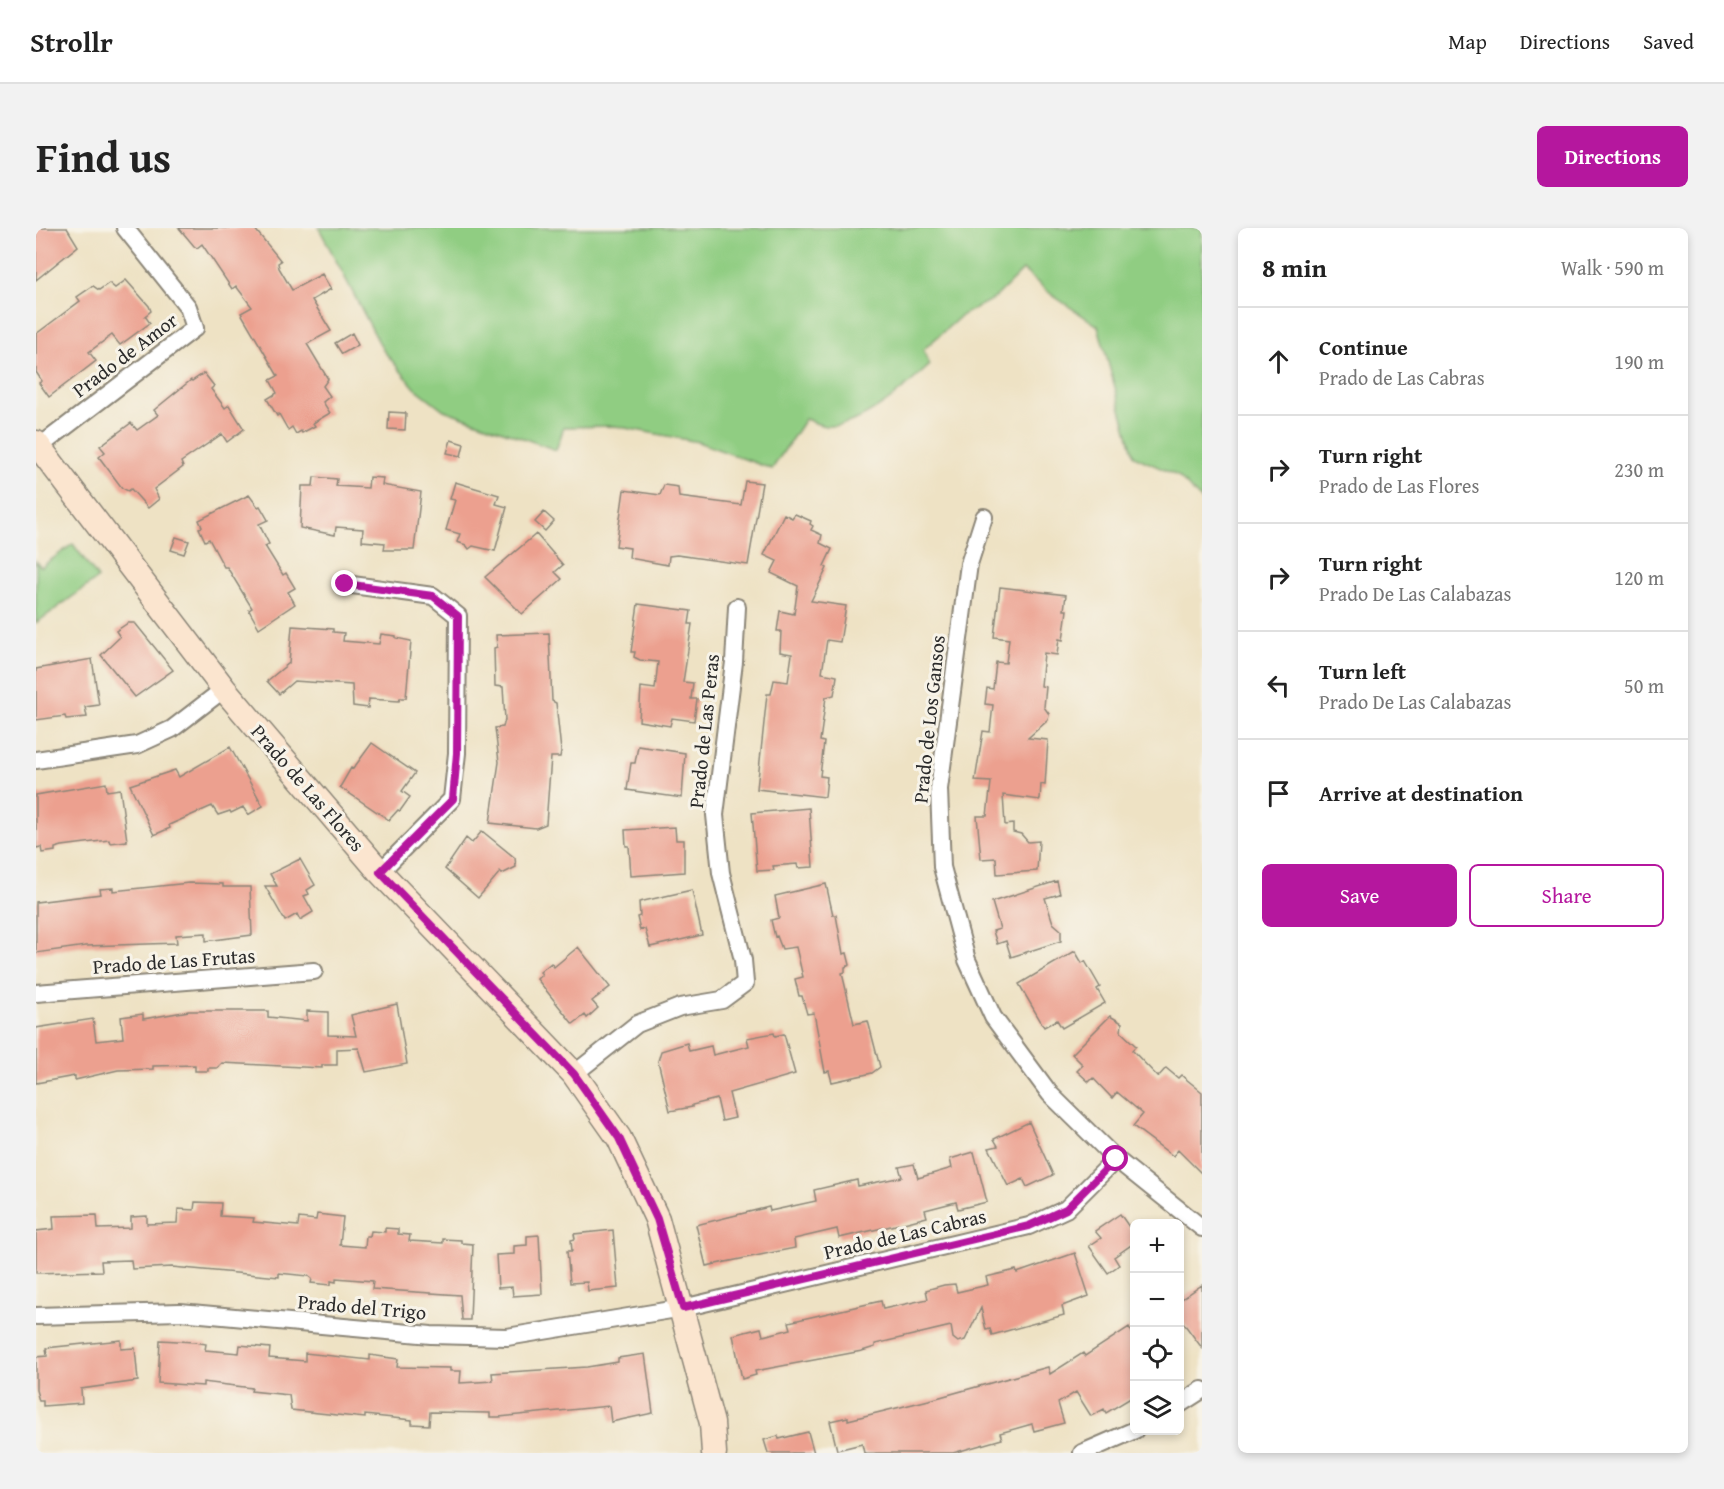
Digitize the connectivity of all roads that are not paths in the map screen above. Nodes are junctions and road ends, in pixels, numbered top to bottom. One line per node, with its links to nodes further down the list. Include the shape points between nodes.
1 (124, 228): 2 (street, Prado de Amor, via 188,307 195,328)
2 (38, 445): 6 (street, Prado de Las Flores)
3 (984, 517): 12 (street, Prado de Los Gansos, via 969,564 939,789 942,867 967,960 993,1017 1050,1094)
4 (345, 584): 8 (street, via 433,596 458,616 453,799)
5 (737, 607): 11 (street, Prado de Las Peras, via 715,815 721,873 745,983 722,1000 680,1007 637,1024)
6 (224, 689): 7 (street, via 172,729 137,745); 8 (street, Prado de Las Flores)
7 (36, 760)
8 (380, 872): 11 (street, Prado de Las Flores)
9 (314, 971): 10 (street, Prado de Las Frutas)
10 (36, 993)
11 (574, 1074): 14 (street, Prado de Las Flores, via 619,1138 657,1219)
12 (1116, 1159): 13 (street, Prado de Los Gansos); 14 (street, Prado de Las Cabras, via 1066,1209 1029,1226)
13 (1202, 1228)
14 (683, 1308): 15 (street, Prado del Trigo, via 507,1337 431,1335 180,1312); 19 (street, Prado de Las Flores, via 712,1423)
15 (36, 1316)
16 (1202, 1390): 17 (street)
17 (1184, 1401)
18 (1130, 1433): 20 (street)
19 (714, 1453)
20 (1082, 1453)

